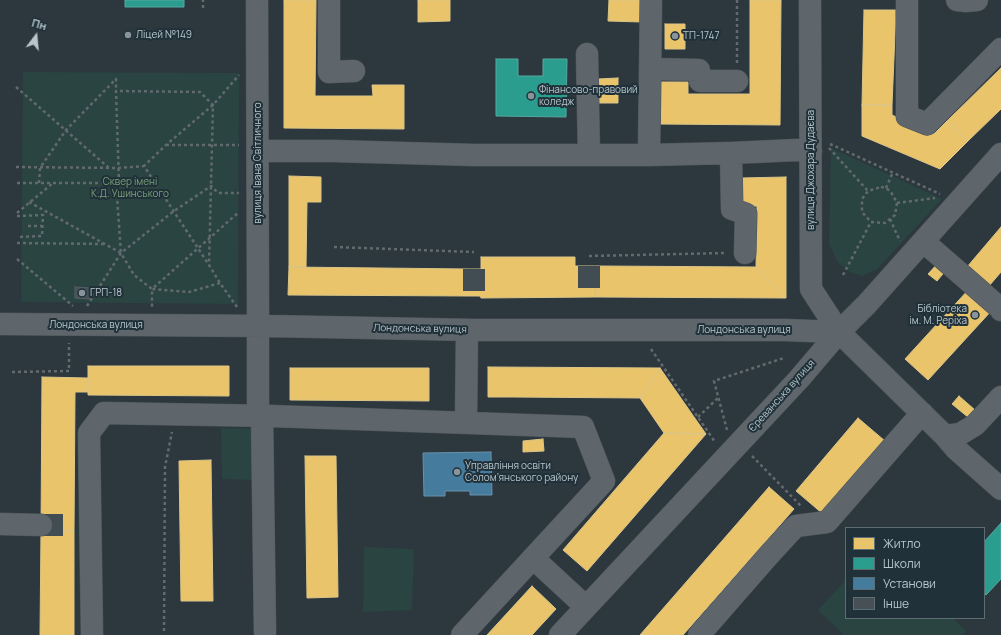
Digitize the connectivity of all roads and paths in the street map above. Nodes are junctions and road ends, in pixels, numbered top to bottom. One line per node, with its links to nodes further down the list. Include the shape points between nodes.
1 (203, 0): 10 (path)
2 (257, 0): 24 (street, вулиця Івана Світличного)
3 (328, 0): 14 (street, via 329,72)
4 (651, 0): 13 (street)
5 (737, 0): 16 (path)
6 (810, 0): 23 (street, вулиця Джохара Дудаєва)
7 (907, 0): 11 (street, via 907,116 927,124)
8 (957, 0): 9 (street)
9 (977, 0)
10 (203, 8)
11 (1001, 49)
12 (587, 54): 27 (street)
13 (650, 69): 16 (street, via 699,70 700,81); 28 (street)
14 (354, 71)
15 (242, 72): 19 (path)
16 (737, 81)
17 (16, 87): 20 (path)
18 (116, 91): 19 (path, via 200,92); 20 (path, via 116,79); 33 (path)
19 (213, 105): 21 (path); 22 (path)
20 (66, 130): 31 (path); 32 (path)
21 (166, 145): 22 (path); 29 (path)
22 (212, 145): 24 (path); 39 (path)
23 (821, 147): 25 (street); 34 (path); 41 (path); 78 (street, вулиця Джохара Дудаєва, via 812,289)
24 (250, 148): 27 (street, via 474,155); 76 (street, вулиця Івана Світличного)
25 (731, 153): 28 (street); 63 (street, via 732,209 746,214)
26 (1001, 154): 55 (street, Єреванська вулиця)
27 (589, 155): 28 (street)
28 (649, 155)
29 (144, 166): 33 (path); 48 (path)
30 (16, 167): 31 (path)
31 (40, 168): 32 (path); 36 (path)
32 (110, 168): 33 (path)
33 (119, 168): 38 (path, via 119,183)
34 (893, 172): 40 (path); 43 (path)
35 (16, 183): 36 (path)
36 (39, 183): 37 (path)
37 (53, 183): 38 (path); 45 (path)
38 (116, 183): 62 (path)
39 (211, 186): 42 (path, via 218,193); 48 (path); 54 (path)
40 (886, 188): 41 (path); 46 (path)
41 (868, 191): 50 (path, via 862,198 862,212)
42 (240, 193)
43 (941, 194)
44 (941, 198): 46 (path)
45 (29, 202): 52 (path, via 17,214 42,216); 57 (path)
46 (897, 203): 49 (path, via 895,215)
47 (242, 210): 54 (path)
48 (174, 211): 60 (path); 62 (path)
49 (890, 219): 50 (path, via 885,223); 59 (path)
50 (871, 222): 67 (path)
51 (28, 226): 52 (path)
52 (42, 226): 53 (path, via 42,236)
53 (17, 237)
54 (210, 238): 60 (path); 66 (path)
55 (924, 242): 74 (street); 78 (street, Єреванська вулиця)
56 (17, 243): 57 (path)
57 (105, 244): 62 (path)
58 (334, 247): 61 (path)
59 (903, 247)
60 (198, 248): 66 (path); 69 (path)
61 (474, 252)
62 (121, 253): 69 (path, via 134,275); 71 (path)
63 (745, 253): 64 (path)
64 (589, 256)
65 (17, 259): 70 (path)
66 (209, 265): 68 (path)
67 (843, 276)
68 (220, 283): 69 (path, via 189,292); 73 (path)
69 (152, 289): 72 (path)
70 (74, 307)
71 (86, 307)
72 (152, 307)
73 (237, 308)
74 (1001, 309)
75 (0, 324): 76 (street, Лондонська вулиця)
76 (263, 326): 77 (street, Лондонська вулиця); 87 (street, вулиця Івана Світличного)
77 (467, 330): 78 (street, Лондонська вулиця); 89 (street)
78 (839, 332): 85 (street, вулиця Джохара Дудаєва); 99 (street, Єреванська вулиця, via 795,383)
79 (69, 343): 82 (path, via 69,371)
80 (650, 348): 88 (path)
81 (784, 358): 83 (path, via 714,381)
82 (12, 372)
83 (719, 397): 88 (path); 90 (path)
84 (1001, 397): 91 (street, via 975,425 960,434)
85 (922, 413): 91 (street, вулиця Джохара Дудаєва); 95 (street, via 827,522)
86 (175, 414): 87 (street); 100 (path, via 165,467); 102 (street, via 104,413 89,433 82,525)
87 (263, 416): 89 (street); 101 (street, вулиця Івана Світличного)
88 (698, 417): 92 (path)
89 (466, 423): 98 (street, via 583,427 604,481)
90 (728, 434)
91 (945, 436): 94 (street, вулиця Джохара Дудаєва)
92 (717, 445)
93 (751, 455): 95 (path)
94 (1001, 489)
95 (817, 523): 105 (street, via 796,526)
96 (0, 524): 97 (street)
97 (41, 524)
98 (533, 558): 99 (street); 103 (street)
99 (586, 607): 104 (street, Єреванська вулиця)
100 (164, 631)
101 (265, 632)
102 (92, 635)
103 (462, 635)
104 (560, 635)
105 (699, 635)

